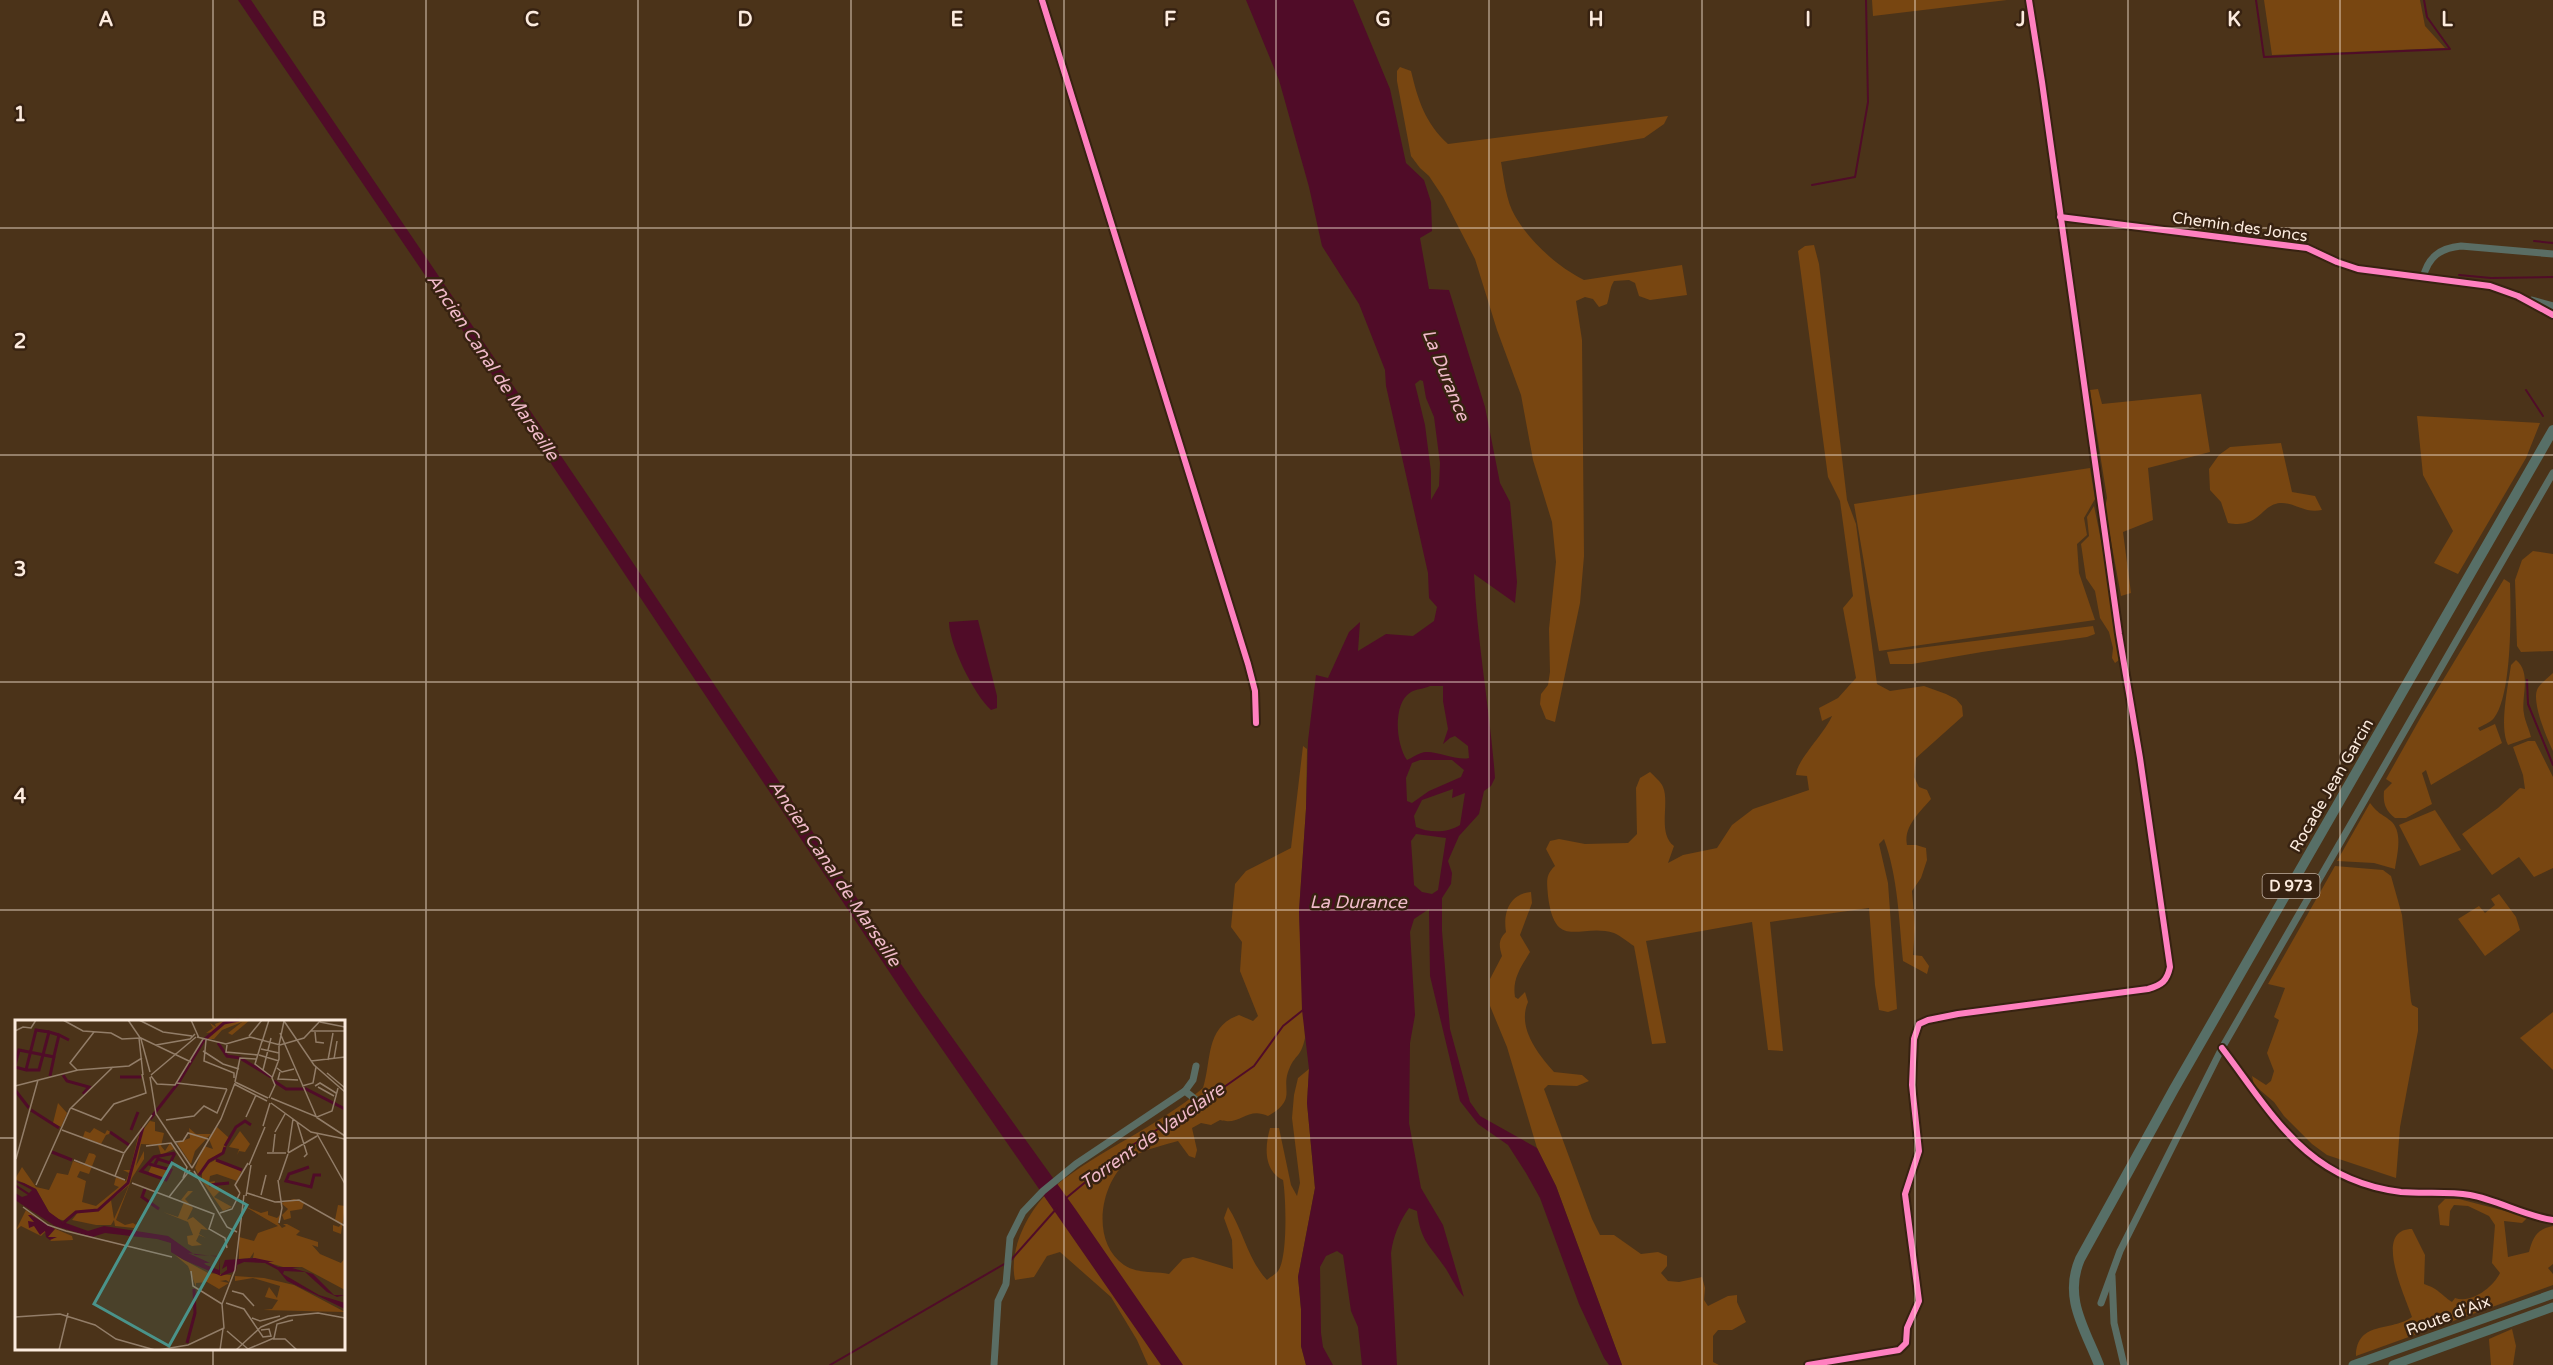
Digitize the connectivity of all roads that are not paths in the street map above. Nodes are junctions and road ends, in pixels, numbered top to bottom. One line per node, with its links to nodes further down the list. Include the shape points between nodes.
1 (1042, 0): 11 (street, via 1248,664 1255,691)
2 (2029, 0): 3 (street)
3 (2060, 217): 5 (street, Chemin des Joncs, via 2307,248 2346,265); 22 (street, via 2119,634 2170,955 2168,977 2148,989 1958,1014 1919,1024 1914,1039 1912,1085 1919,1151 1905,1194 1918,1306 1909,1323 1906,1343 1899,1350)
4 (2553, 254): 5 (street, via 2451,247 2430,260)
5 (2423, 278): 6 (street, Chemin des Joncs, via 2490,286)
6 (2518, 296): 7 (street, Chemin des Joncs); 8 (street, Chemin des Joncs)
7 (2553, 306)
8 (2553, 315)
9 (2553, 430): 23 (main road, Rocade Jean Garcin / D 973, via 2080,1259 2073,1293 2078,1318)
10 (2553, 473): 12 (street, D 973)
11 (1256, 723)
12 (2222, 1048): 16 (street, via 2276,1121 2327,1168 2388,1189 2472,1195); 17 (street, D 973)
13 (1196, 1066): 14 (street)
14 (1185, 1091): 15 (street); 21 (street, via 1076,1164 1023,1212 1010,1238 1009,1269 998,1301)
15 (1200, 1102)
16 (2553, 1220)
17 (2112, 1270): 19 (street, D 973); 24 (street, via 2114,1323)
18 (2553, 1294): 25 (main road, Route d'Aix)
19 (2101, 1303)
20 (2553, 1307): 26 (main road, Route d'Aix)
21 (994, 1365)
22 (1808, 1365)
23 (2097, 1365)
24 (2124, 1365)
25 (2353, 1365)
26 (2393, 1365)

